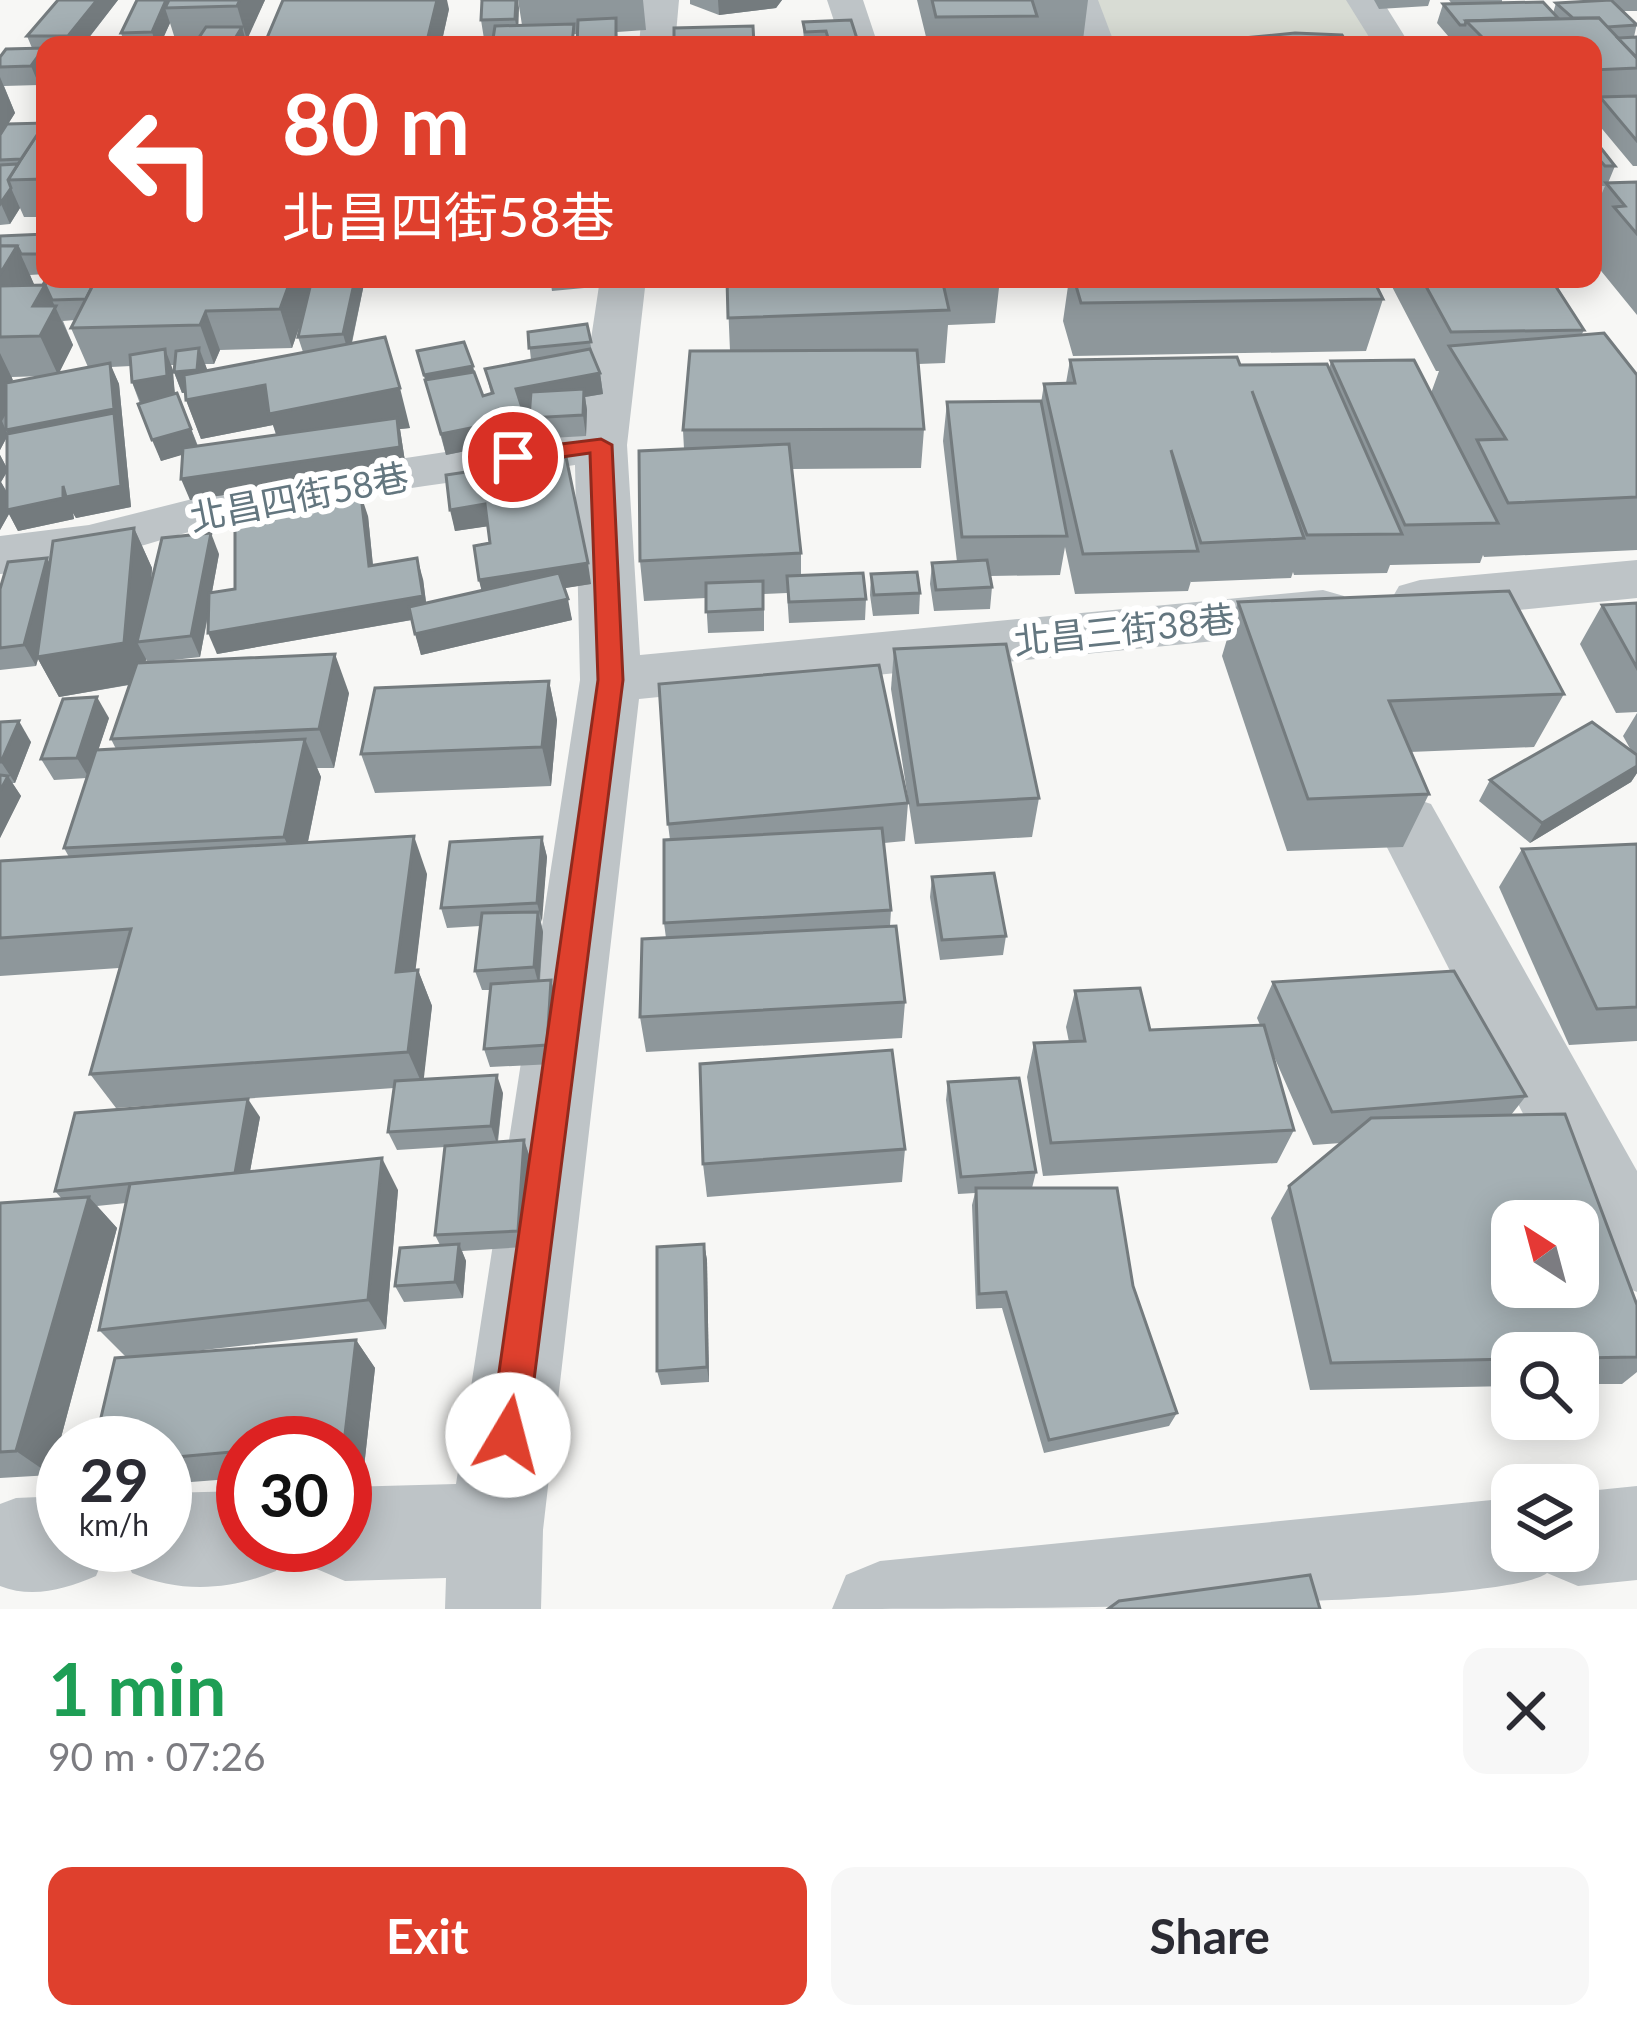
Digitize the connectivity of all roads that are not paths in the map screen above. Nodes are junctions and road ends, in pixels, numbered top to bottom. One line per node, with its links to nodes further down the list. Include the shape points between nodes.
1 (661, 0): 5 (street)
2 (845, 0): 6 (street)
3 (1080, 0): 7 (street)
4 (1364, 0): 8 (street)
5 (657, 36)
6 (857, 36)
7 (1093, 36)
8 (1387, 36)
9 (1637, 196): 10 (street)
10 (1602, 197)
11 (622, 288): 12 (street)
12 (601, 445): 13 (street, 北昌四街58巷, via 231,504 119,536); 15 (street)
13 (0, 555)
14 (1637, 579): 15 (street, 北昌三街38巷)
15 (611, 680): 22 (street)
16 (1407, 822): 17 (street)
17 (1637, 1252)
18 (1637, 1533): 19 (street)
19 (1599, 1536)
20 (372, 1540): 22 (street)
21 (1491, 1547): 23 (street)
22 (494, 1569)
23 (880, 1609)

